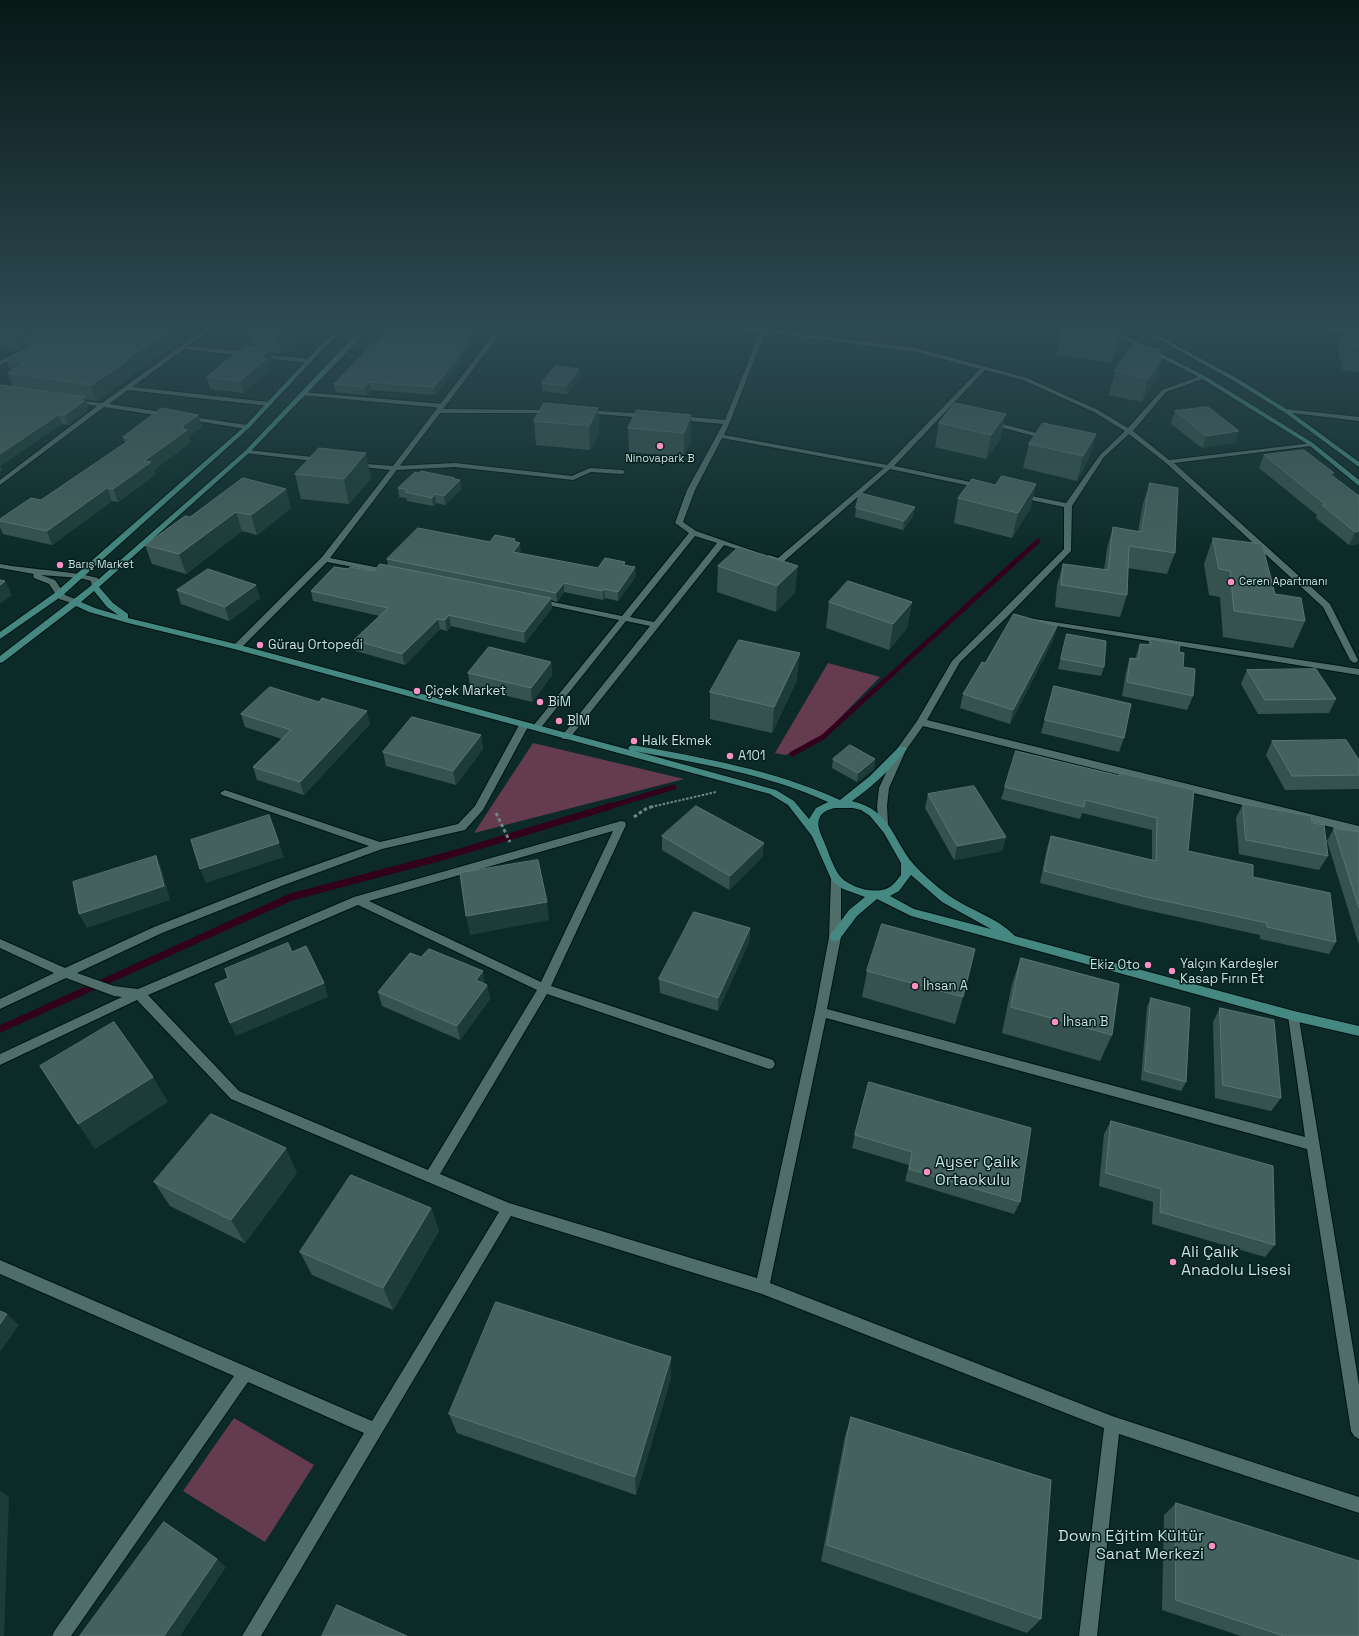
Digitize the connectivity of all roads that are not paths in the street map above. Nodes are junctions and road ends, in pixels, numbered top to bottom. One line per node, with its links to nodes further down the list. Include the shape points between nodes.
1 (79, 402): 14 (street)
2 (107, 402): 14 (street)
3 (254, 402): 13 (street)
4 (294, 402): 31 (street)
5 (379, 402): 15 (street)
6 (446, 402): 15 (street)
7 (734, 402): 24 (street)
8 (950, 402): 16 (street)
9 (1077, 402): 27 (street)
10 (1155, 402): 27 (street)
11 (1244, 402): 30 (street)
12 (1272, 402): 17 (street)
13 (269, 404): 26 (street)
14 (102, 406): 26 (street); 39 (street)
15 (441, 409): 18 (street); 37 (street)
16 (942, 411): 20 (street); 36 (street)
17 (1286, 411): 23 (street); 35 (street)
18 (563, 412)
19 (578, 412): 21 (street)
20 (950, 413)
21 (655, 416)
22 (671, 418): 24 (street)
23 (1359, 420)
24 (726, 422): 28 (street)
25 (987, 422): 29 (street)
26 (247, 427): 50 (street)
27 (1129, 431): 33 (street); 43 (street, via 1098,455)
28 (720, 436): 36 (street); 44 (street, via 691,490 679,524)
29 (1054, 440)
30 (1311, 444): 33 (street); 40 (street)
31 (247, 452): 32 (street); 51 (street)
32 (333, 461)
33 (1168, 462): 62 (street, via 1327,606)
34 (348, 463): 37 (street)
35 (1359, 465)
36 (889, 467): 41 (street); 45 (street, via 779,561)
37 (395, 468): 38 (street, via 455,465 573,478 590,470); 46 (street)
38 (622, 472)
39 (0, 483)
40 (1359, 484)
41 (990, 489)
42 (1014, 494): 43 (street)
43 (1068, 506): 55 (street, via 1068,549)
44 (693, 533): 45 (street); 56 (street)
45 (722, 542): 58 (street)
46 (325, 559): 49 (street); 60 (street)
47 (0, 566): 48 (street)
48 (24, 571): 50 (street); 52 (street, via 52,582)
49 (394, 573)
50 (80, 576): 51 (street, via 95,580); 52 (street)
51 (95, 587): 54 (street); 57 (street, via 110,605)
52 (59, 594): 54 (street); 59 (street)
53 (533, 600): 56 (street)
54 (75, 602): 57 (street, via 92,610); 61 (street)
55 (1011, 617): 63 (street); 64 (street, via 956,661)
56 (625, 618): 58 (street); 66 (street)
57 (131, 621): 60 (street)
58 (656, 625): 67 (street)
59 (0, 636)
60 (237, 647): 65 (street)
61 (0, 660)
62 (1357, 660): 63 (street)
63 (1359, 672)
64 (921, 722): 68 (street); 72 (street)
65 (524, 725): 66 (street); 74 (street, via 480,808 461,827)
66 (536, 728): 67 (street)
67 (566, 736): 70 (street, via 707,761 795,784); 73 (street, via 773,792 791,803)
68 (902, 749): 70 (street, via 891,763); 71 (street, via 884,788)
69 (225, 793): 74 (street)
70 (841, 804): 71 (street, via 863,807); 73 (street, via 832,804 815,816 813,825)
71 (883, 824): 75 (street)
72 (1359, 830)
73 (816, 835): 76 (street)
74 (380, 846): 82 (street, via 158,930)
75 (906, 863): 77 (street, via 906,876 900,883 891,891); 80 (street, via 948,900 996,926)
76 (836, 879): 77 (street, via 861,893); 79 (street)
77 (876, 894): 79 (street, via 853,914); 80 (street, via 912,912)
78 (358, 900): 83 (street); 83 (street, via 621,825); 84 (street)
79 (835, 937): 86 (street)
80 (1014, 941): 87 (street)
81 (0, 943): 82 (street)
82 (64, 973): 84 (street, via 114,991); 85 (street)
83 (544, 988): 90 (street); 92 (street)
84 (139, 994): 89 (street); 92 (street, via 235,1095)
85 (0, 1004)
86 (821, 1012): 91 (street); 95 (street)
87 (1294, 1016): 88 (street); 91 (street)
88 (1359, 1031)
89 (0, 1060)
90 (769, 1064)
91 (1313, 1145): 99 (street)
92 (430, 1177): 93 (street)
93 (508, 1209): 95 (street); 98 (street)
94 (1, 1265): 96 (street)
95 (762, 1288): 97 (street)
96 (245, 1373): 98 (street); 101 (street)
97 (1112, 1424): 100 (street); 103 (street)
98 (375, 1430): 102 (street)
99 (1359, 1431)
100 (1359, 1505)
101 (61, 1636)
102 (251, 1636)
103 (1088, 1636)

